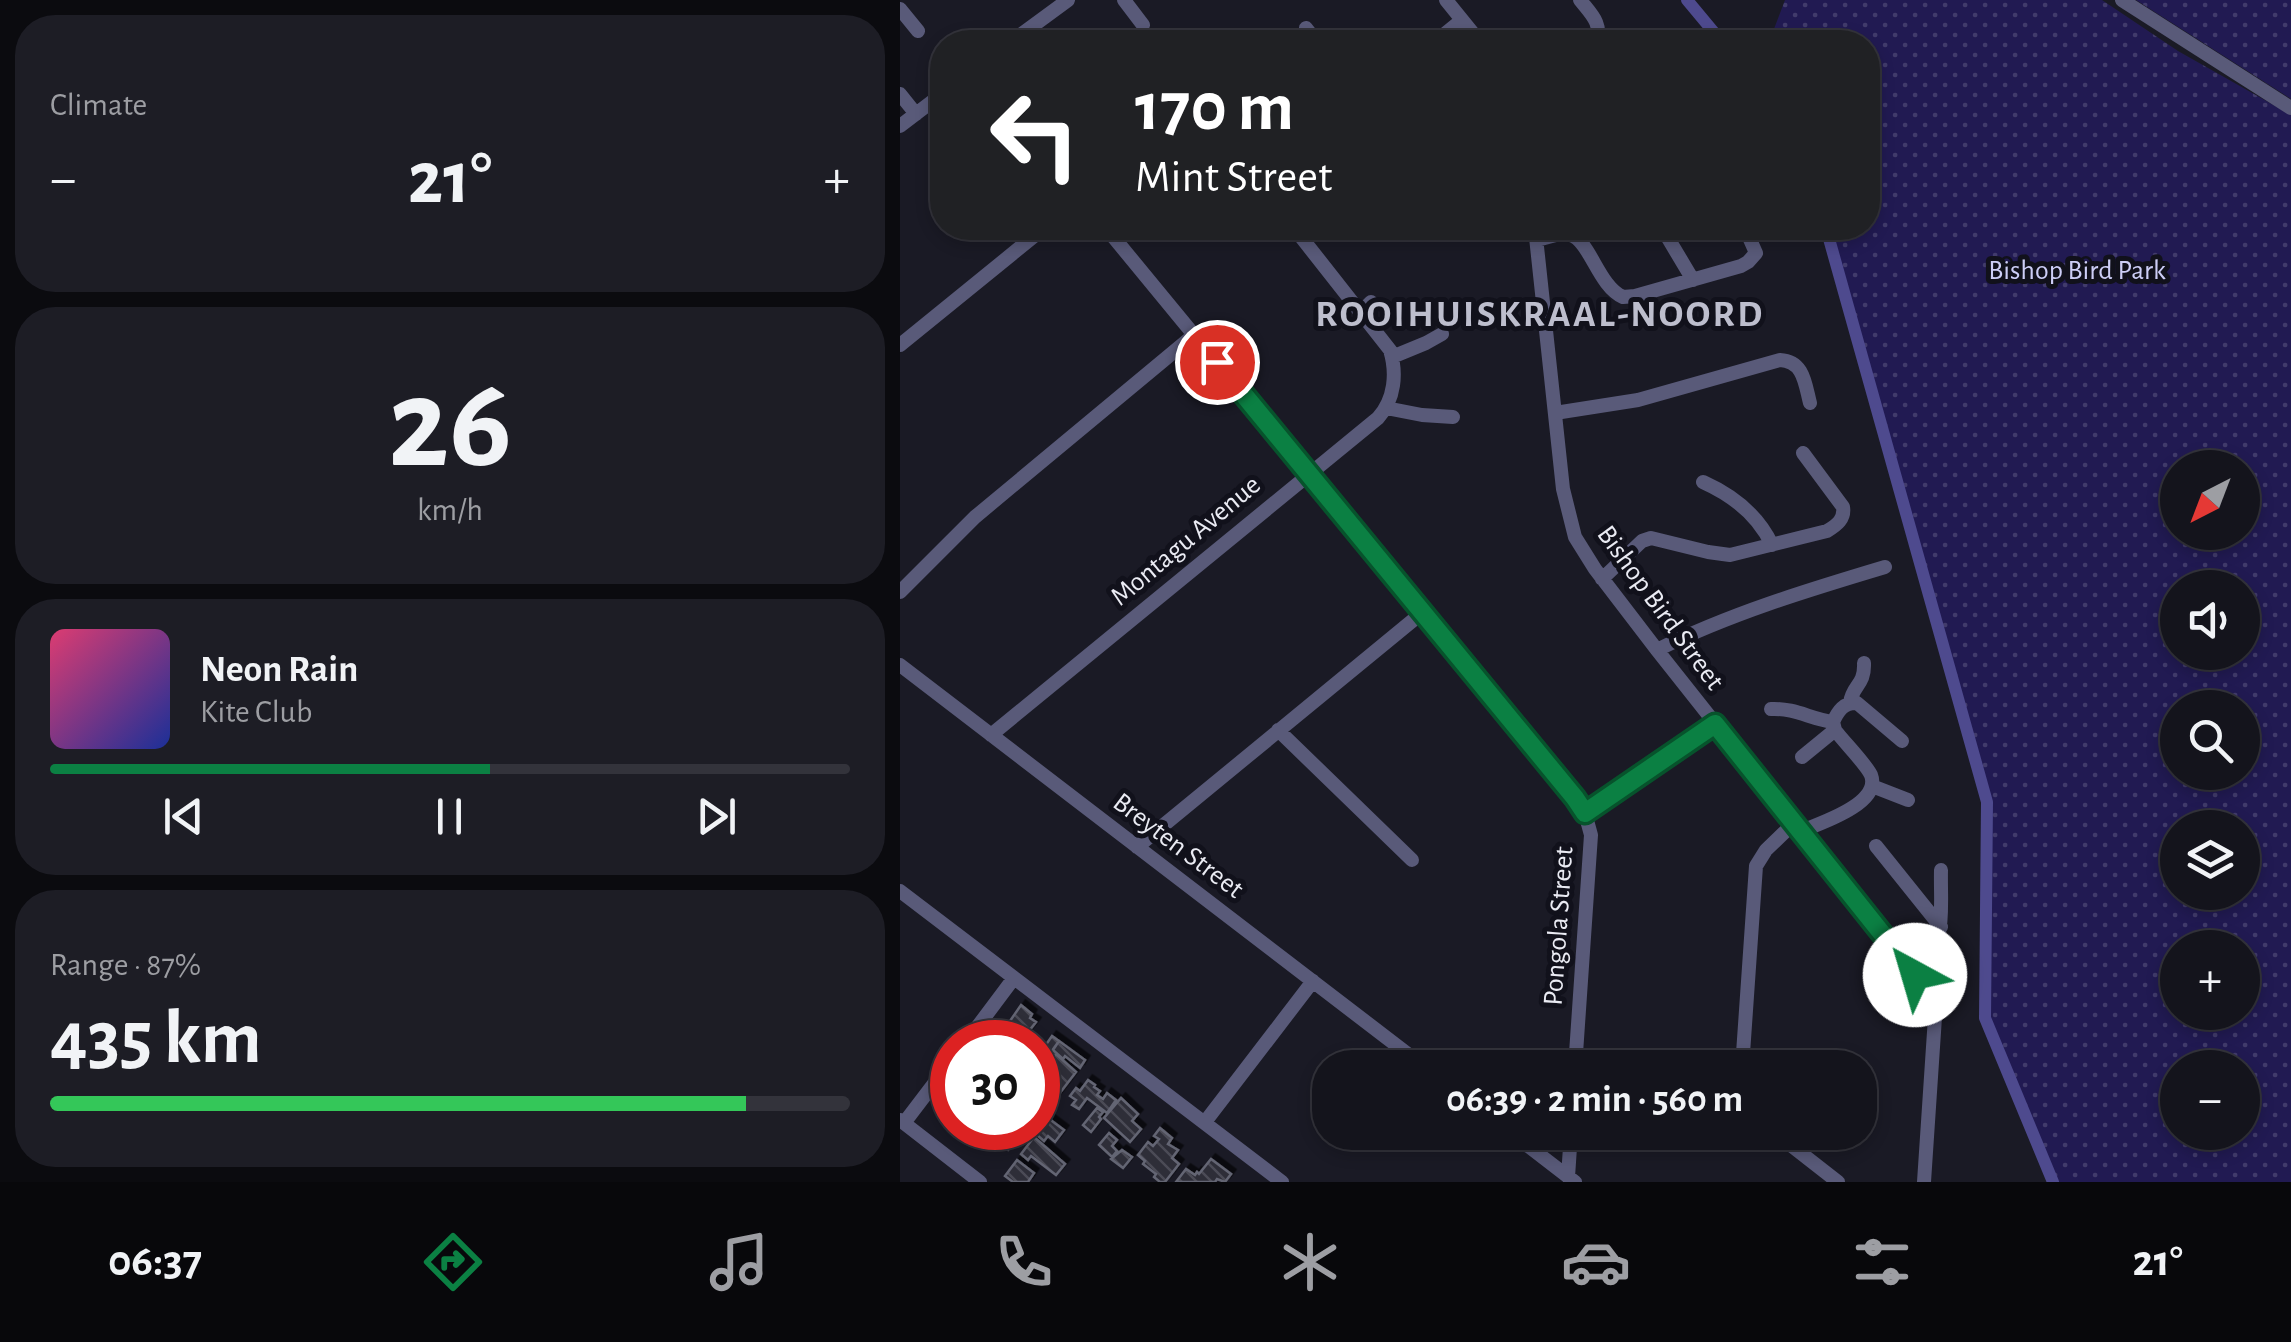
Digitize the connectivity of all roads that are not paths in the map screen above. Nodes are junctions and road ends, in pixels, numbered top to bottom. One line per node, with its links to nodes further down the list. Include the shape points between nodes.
1 (1068, 0): 9 (street)
2 (1124, 0): 8 (street)
3 (1446, 0): 7 (street)
4 (1580, 0): 12 (street)
5 (2122, 0): 16 (street)
6 (900, 9): 13 (street)
7 (1462, 20): 10 (street); 11 (street)
8 (1143, 25)
9 (1028, 30)
10 (1450, 30)
11 (1470, 30)
12 (1599, 30)
13 (918, 31)
14 (900, 94): 17 (street)
15 (930, 103): 17 (street)
16 (2291, 108)
17 (916, 114): 18 (street)
18 (900, 126)
19 (1029, 240): 29 (street)
20 (1117, 240): 28 (street, Pongola Street)
21 (1305, 240): 30 (street, via 1366,307)
22 (1537, 240): 33 (street, Bishop Bird Street)
23 (1579, 240): 26 (street, via 1610,289 1623,297)
24 (1669, 240): 26 (street)
25 (1752, 240): 26 (street, via 1754,258)
26 (1693, 280)
27 (1442, 334): 30 (street)
28 (1194, 335): 36 (street, Pongola Street); 41 (street, via 975,517)
29 (900, 345)
30 (1392, 357): 32 (street)
31 (1810, 403): 33 (street, via 1800,369 1780,360 1638,400)
32 (1386, 408): 34 (street); 36 (street, Montagu Avenue)
33 (1555, 413): 40 (street, Bishop Bird Street, via 1568,515)
34 (1453, 417)
35 (1803, 453): 38 (street, via 1840,500 1843,515 1828,531)
36 (1308, 473): 42 (street, Pongola Street); 51 (street, Montagu Avenue)
37 (1703, 482): 38 (street, via 1730,494)
38 (1772, 545): 40 (street, via 1722,555 1651,538)
39 (1885, 567): 43 (street, via 1794,594)
40 (1602, 579): 43 (street, Bishop Bird Street)
41 (900, 592)
42 (1423, 612): 50 (street); 56 (street, Pongola Street)
43 (1656, 650): 48 (street, Bishop Bird Street)
44 (1864, 663): 46 (street)
45 (900, 665): 51 (street, Breyten Street)
46 (1850, 702): 49 (street); 52 (street)
47 (1772, 709): 49 (street, via 1796,710)
48 (1715, 724): 56 (street); 57 (street, Bishop Bird Street)
49 (1834, 726): 53 (street); 54 (street, via 1871,775)
50 (1278, 730): 59 (street); 60 (street)
51 (990, 735): 59 (street, Breyten Street)
52 (1902, 741)
53 (1802, 757)
54 (1872, 786): 55 (street); 57 (street, via 1854,807)
55 (1908, 800)
56 (1585, 813): 69 (street, Pongola Street, via 1590,835)
57 (1796, 828): 64 (street, Bishop Bird Street); 70 (street, via 1756,866)
58 (1876, 846): 63 (street)
59 (1137, 847): 66 (street, Breyten Street)
60 (1412, 860)
61 (1941, 870): 63 (street)
62 (900, 891): 65 (street)
63 (1942, 927): 64 (street, via 1929,962)
64 (1915, 975): 81 (street, Bishop Bird Street, via 1935,1017)
65 (1014, 978): 67 (street); 73 (street)
66 (1313, 981): 68 (street, Breyten Street); 73 (street)
67 (982, 1020)
68 (1403, 1050)
69 (1576, 1050)
70 (1743, 1050)
71 (930, 1087): 72 (street)
72 (902, 1122): 78 (street)
73 (1204, 1122): 79 (street)
74 (1533, 1150): 77 (street)
75 (1571, 1150): 77 (street)
76 (1797, 1150): 80 (street)
77 (1571, 1179)
78 (980, 1182)
79 (1282, 1182)
80 (1838, 1182)
81 (1924, 1182)

